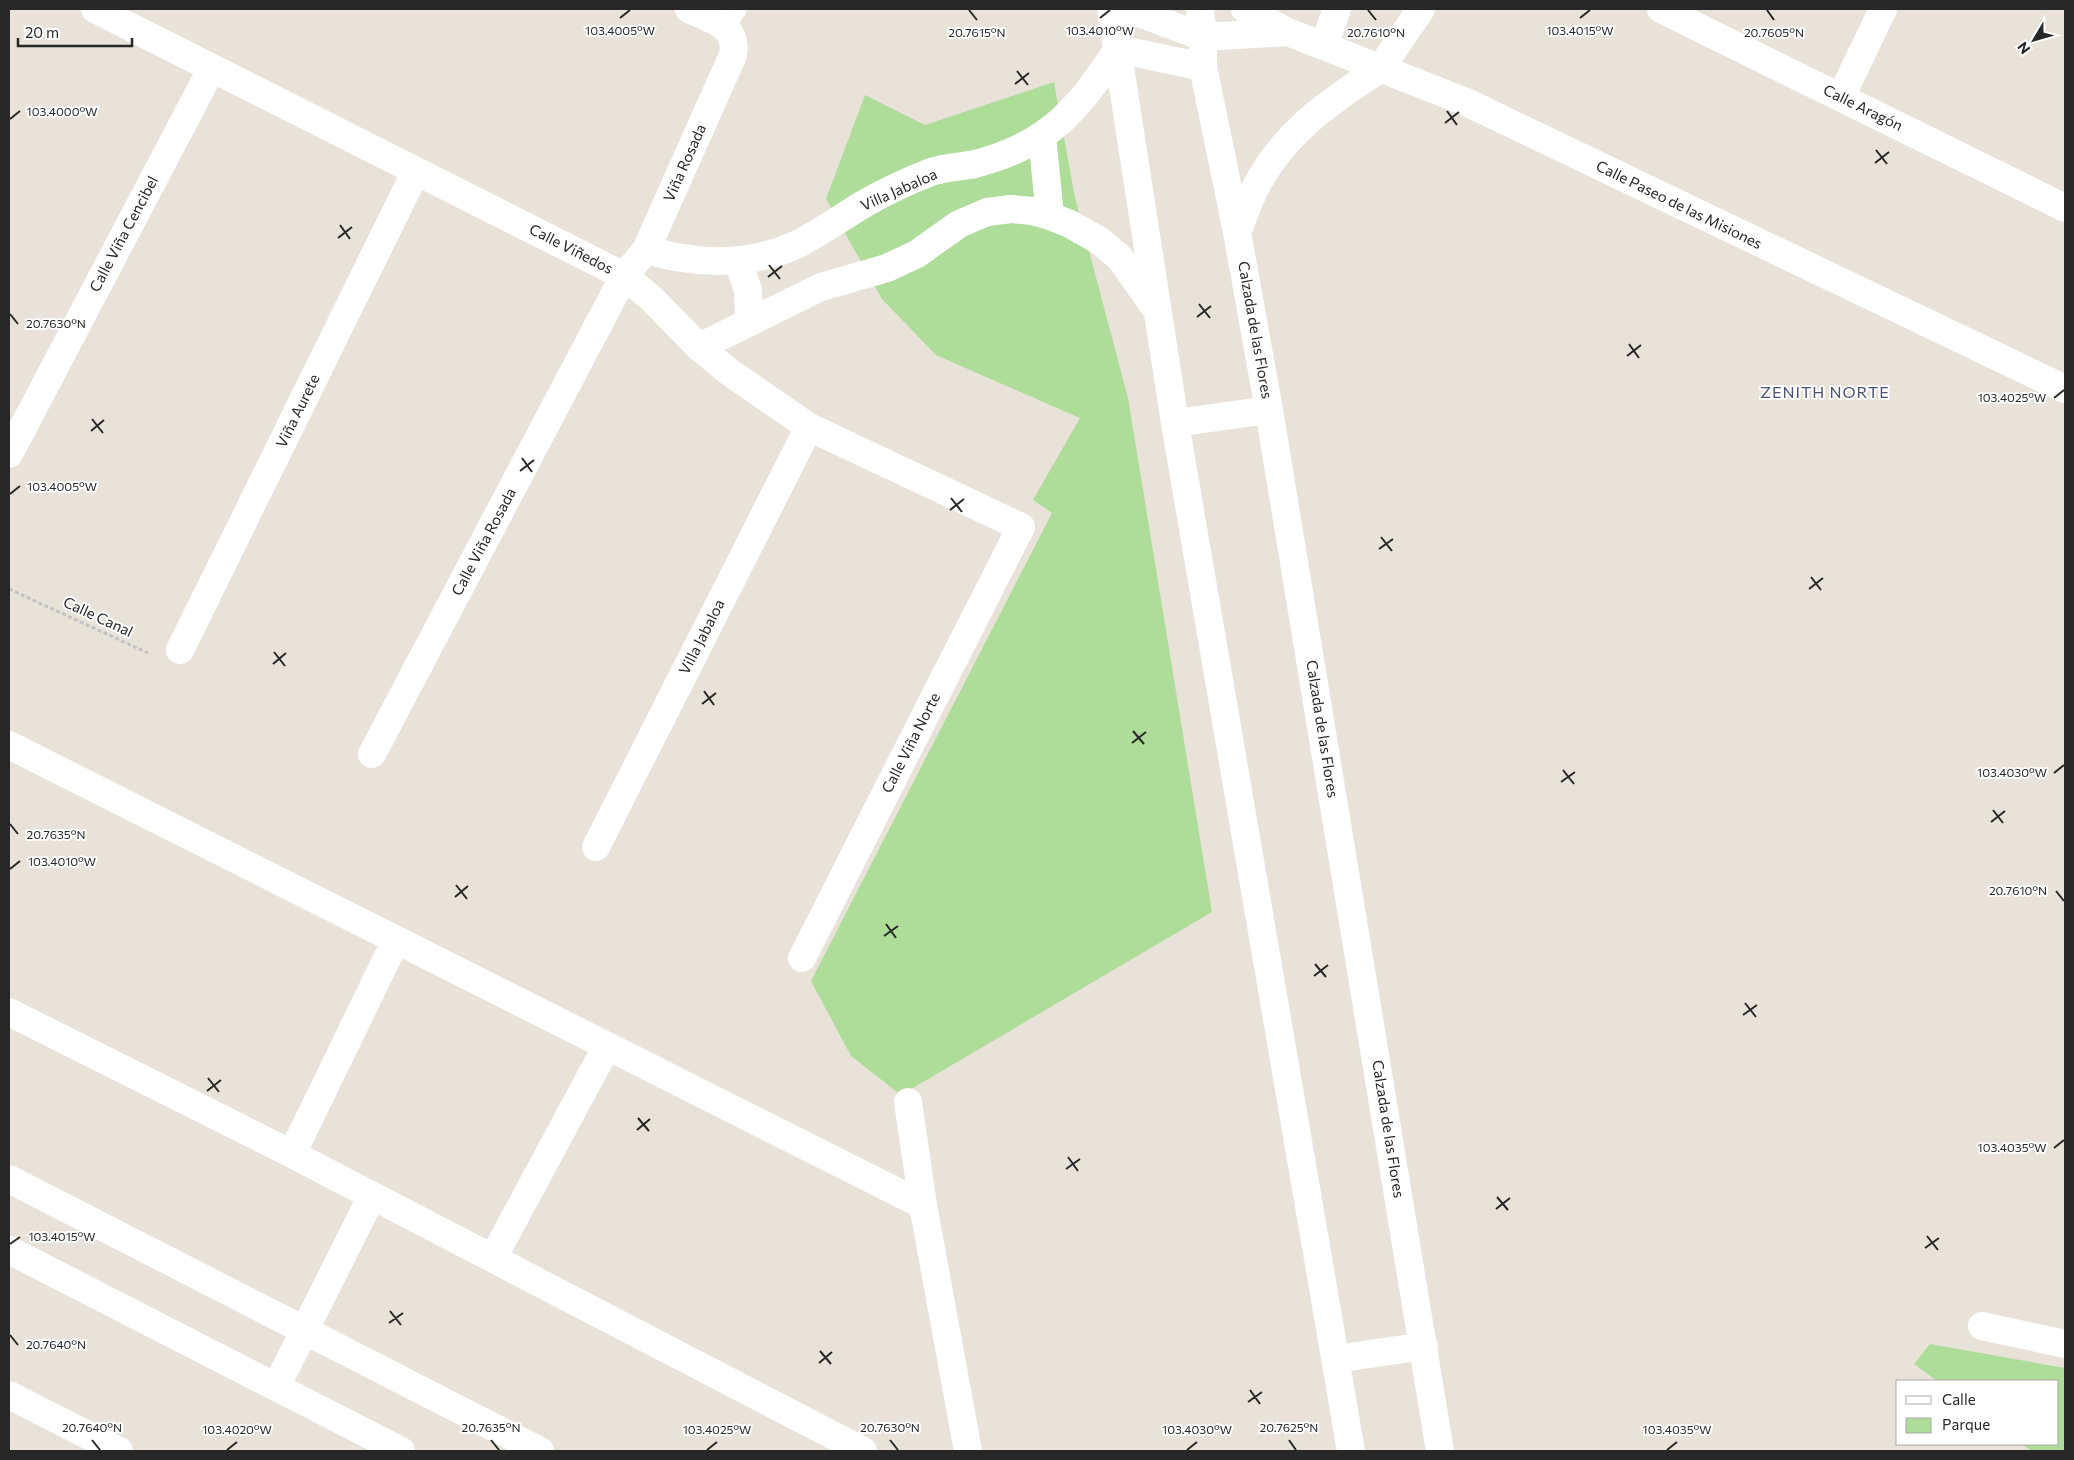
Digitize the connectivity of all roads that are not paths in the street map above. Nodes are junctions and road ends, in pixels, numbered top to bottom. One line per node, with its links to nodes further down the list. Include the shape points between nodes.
1 (95, 9): 17 (street, Calle Viñedos)
2 (690, 9): 11 (street)
3 (1112, 9): 15 (street)
4 (1128, 9): 13 (street)
5 (1200, 9): 13 (street, Calzada de las Flores)
6 (1245, 9): 12 (street, Calle Paseo de las Misiones)
7 (1337, 9): 14 (street)
8 (1421, 9): 18 (street)
9 (1661, 9): 19 (street, Calle Aragón)
10 (1883, 9): 19 (street)
11 (733, 27): 25 (street, Viña Rosada, via 733,55)
12 (1288, 32): 13 (street, Calle Paseo de las Misiones); 14 (street, Calle Paseo de las Misiones)
13 (1203, 37): 16 (street, Calzada de las Flores)
14 (1324, 46): 18 (street, Calle Paseo de las Misiones)
15 (1118, 48): 16 (street); 20 (street, Villa Jabaloa, via 1095,84 1071,112); 28 (street)
16 (1203, 67): 24 (street, Calzada de las Flores)
17 (212, 68): 21 (street, Calle Viñedos); 35 (street, Calle Viña Cencibel)
18 (1380, 69): 24 (street, via 1334,99 1300,128 1278,153 1258,182); 31 (street, Calle Paseo de las Misiones, via 1466,102)
19 (1841, 97): 22 (street, Calle Aragón)
20 (1042, 136): 23 (street); 26 (street, Villa Jabaloa, via 1013,152 976,164 933,172 865,204 797,244)
21 (416, 171): 27 (street, Calle Viñedos); 37 (street, Viña Aurete)
22 (2062, 199)
23 (1050, 216): 28 (street, via 1100,241 1120,258); 29 (street, via 1032,210 987,212 959,224 917,254 887,268 821,287)
24 (1237, 232): 32 (street, Calzada de las Flores)
25 (646, 250): 26 (street, Villa Jabaloa, via 673,258); 27 (street, Viña Rosada)
26 (738, 261): 29 (street, via 748,290)
27 (624, 276): 30 (street, Calle Viñedos, via 651,298); 39 (street, Calle Viña Rosada)
28 (1158, 312): 33 (street)
29 (749, 321): 30 (street)
30 (699, 347): 34 (street, Calle Viñedos)
31 (2065, 389)
32 (1269, 410): 33 (street); 55 (street, Calzada de las Flores)
33 (1175, 423): 56 (street)
34 (809, 427): 36 (street, Calle Viñedos); 40 (street, Villa Jabaloa)
35 (9, 454)
36 (1021, 527): 42 (street, Calle Viña Norte)
37 (180, 650)
38 (9, 745): 41 (street)
39 (372, 754)
40 (596, 847)
41 (396, 940): 44 (street); 46 (street)
42 (802, 958)
43 (9, 1012): 46 (street)
44 (607, 1046): 49 (street); 51 (street)
45 (908, 1102): 49 (street)
46 (292, 1154): 48 (street)
47 (9, 1179): 53 (street)
48 (372, 1196): 51 (street); 53 (street)
49 (923, 1205): 63 (street)
50 (9, 1250): 57 (street)
51 (493, 1258): 62 (street)
52 (1982, 1326): 54 (street)
53 (304, 1330): 57 (street); 61 (street)
54 (2065, 1344)
55 (1424, 1346): 56 (street); 65 (street, Calzada de las Flores)
56 (1336, 1359): 64 (street)
57 (276, 1387): 60 (street)
58 (9, 1395): 59 (street)
59 (119, 1451)
60 (401, 1451)
61 (540, 1451)
62 (863, 1451)
63 (968, 1451)
64 (1352, 1451)
65 (1440, 1451)

